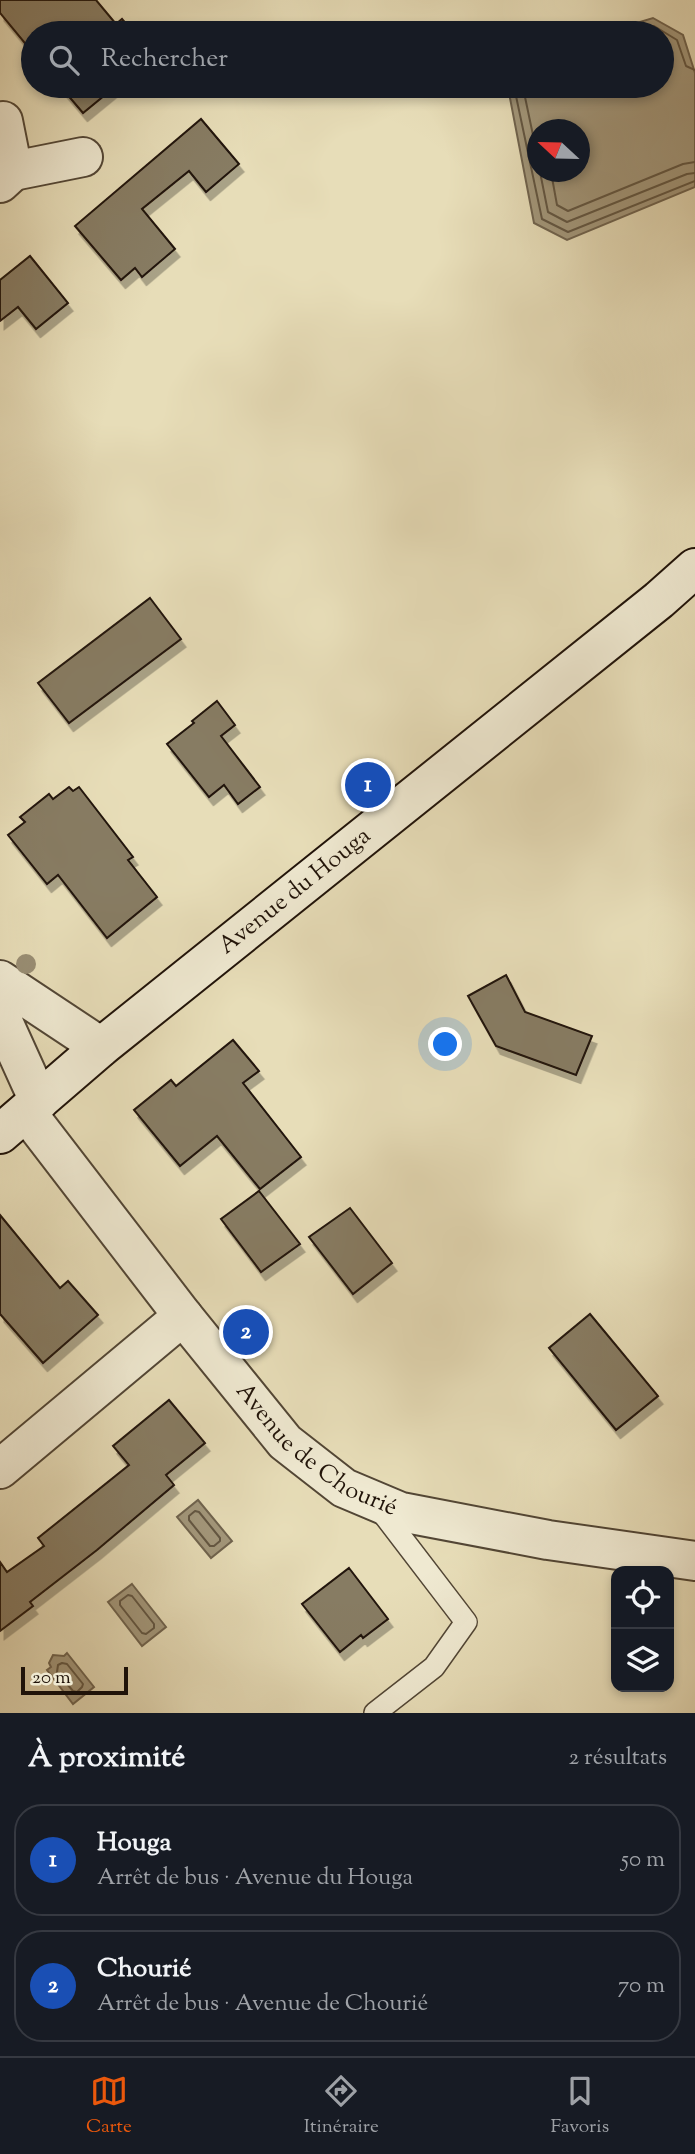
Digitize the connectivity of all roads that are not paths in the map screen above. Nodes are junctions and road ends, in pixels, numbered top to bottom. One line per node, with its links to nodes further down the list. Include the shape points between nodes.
1 (3, 121): 3 (street)
2 (83, 157): 3 (street)
3 (7, 177)
4 (695, 568): 6 (street, Avenue du Houga)
5 (695, 579): 6 (street, Avenue du Houga)
6 (659, 600): 9 (street, Avenue du Houga)
7 (0, 980): 9 (street)
8 (0, 1015): 10 (street, Avenue de Chourié)
9 (101, 1047): 10 (street, Avenue du Houga)
10 (22, 1116): 11 (street, Avenue de Chourié)
11 (183, 1316): 12 (street); 13 (street, Avenue de Chourié, via 285,1441 344,1488)
12 (0, 1469)
13 (373, 1500): 14 (street, Avenue de Chourié, via 401,1512 535,1538); 15 (lane, via 466,1622 435,1667)
14 (695, 1561)
15 (375, 1713)

